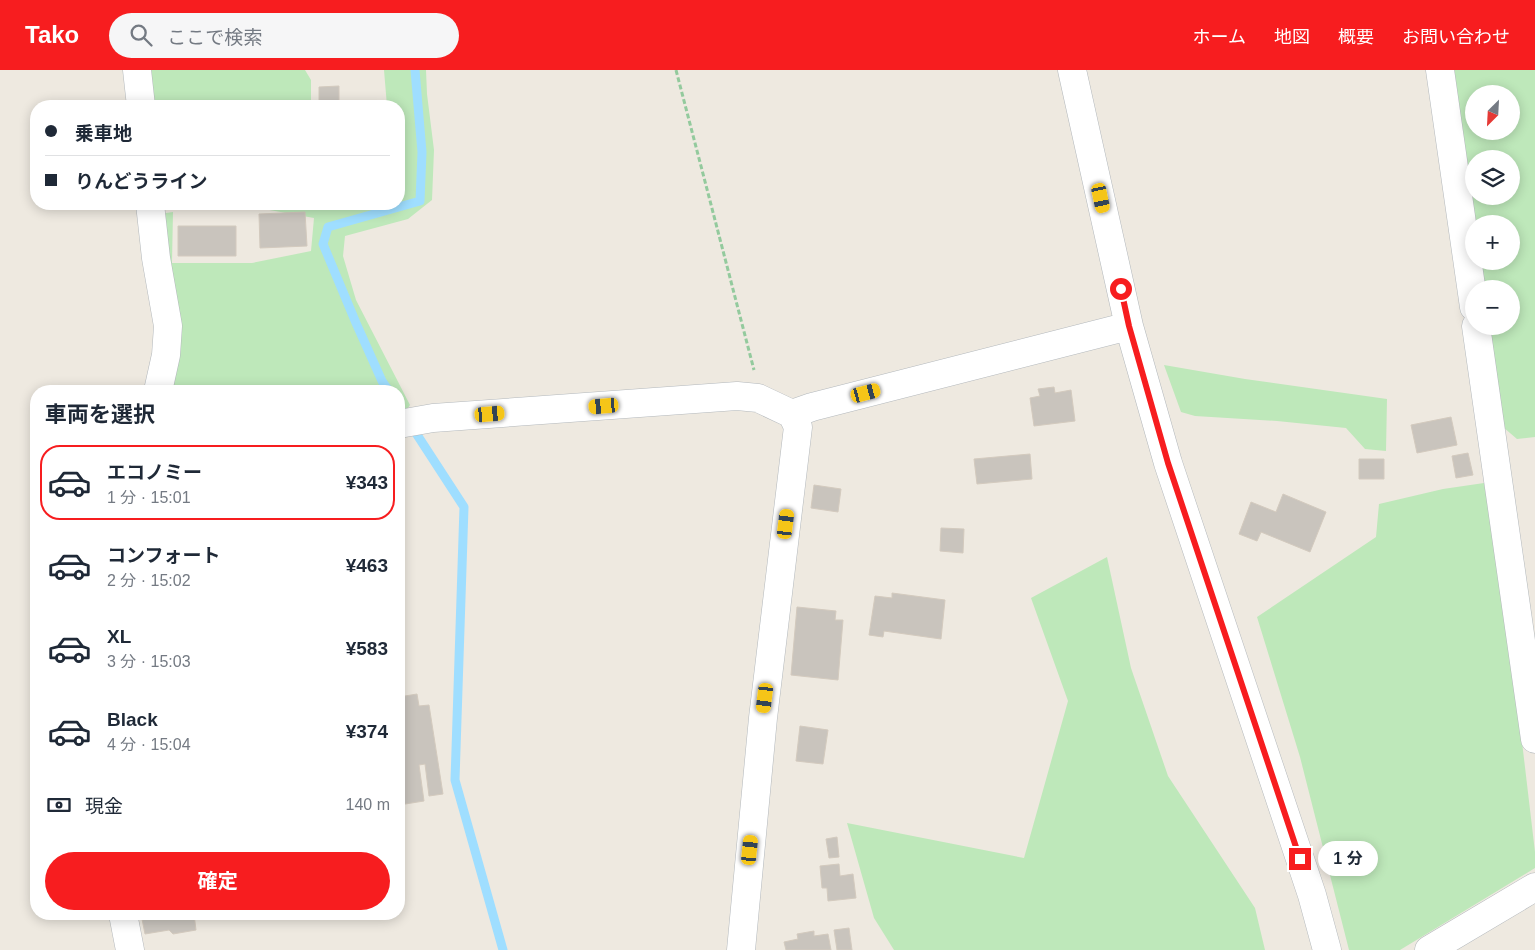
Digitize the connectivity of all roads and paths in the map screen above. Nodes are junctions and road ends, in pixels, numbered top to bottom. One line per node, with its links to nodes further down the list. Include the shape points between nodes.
1 (138, 70): 5 (street)
2 (676, 70): 11 (path, via 754,364)
3 (1072, 70): 8 (street)
4 (1440, 70): 7 (street)
5 (140, 100)
6 (151, 210): 10 (street, via 168,326)
7 (1470, 280)
8 (1129, 326): 12 (street); 19 (street, via 1168,463 1312,895)
9 (1477, 335): 14 (street)
10 (159, 385)
11 (758, 398): 12 (street); 13 (street, via 717,397 433,418)
12 (792, 414): 18 (street, via 798,426 763,718)
13 (405, 423)
14 (1535, 739)
15 (1535, 887): 20 (street)
16 (124, 920): 17 (street)
17 (130, 950)
18 (741, 950)
19 (1327, 950)
20 (1429, 950)

